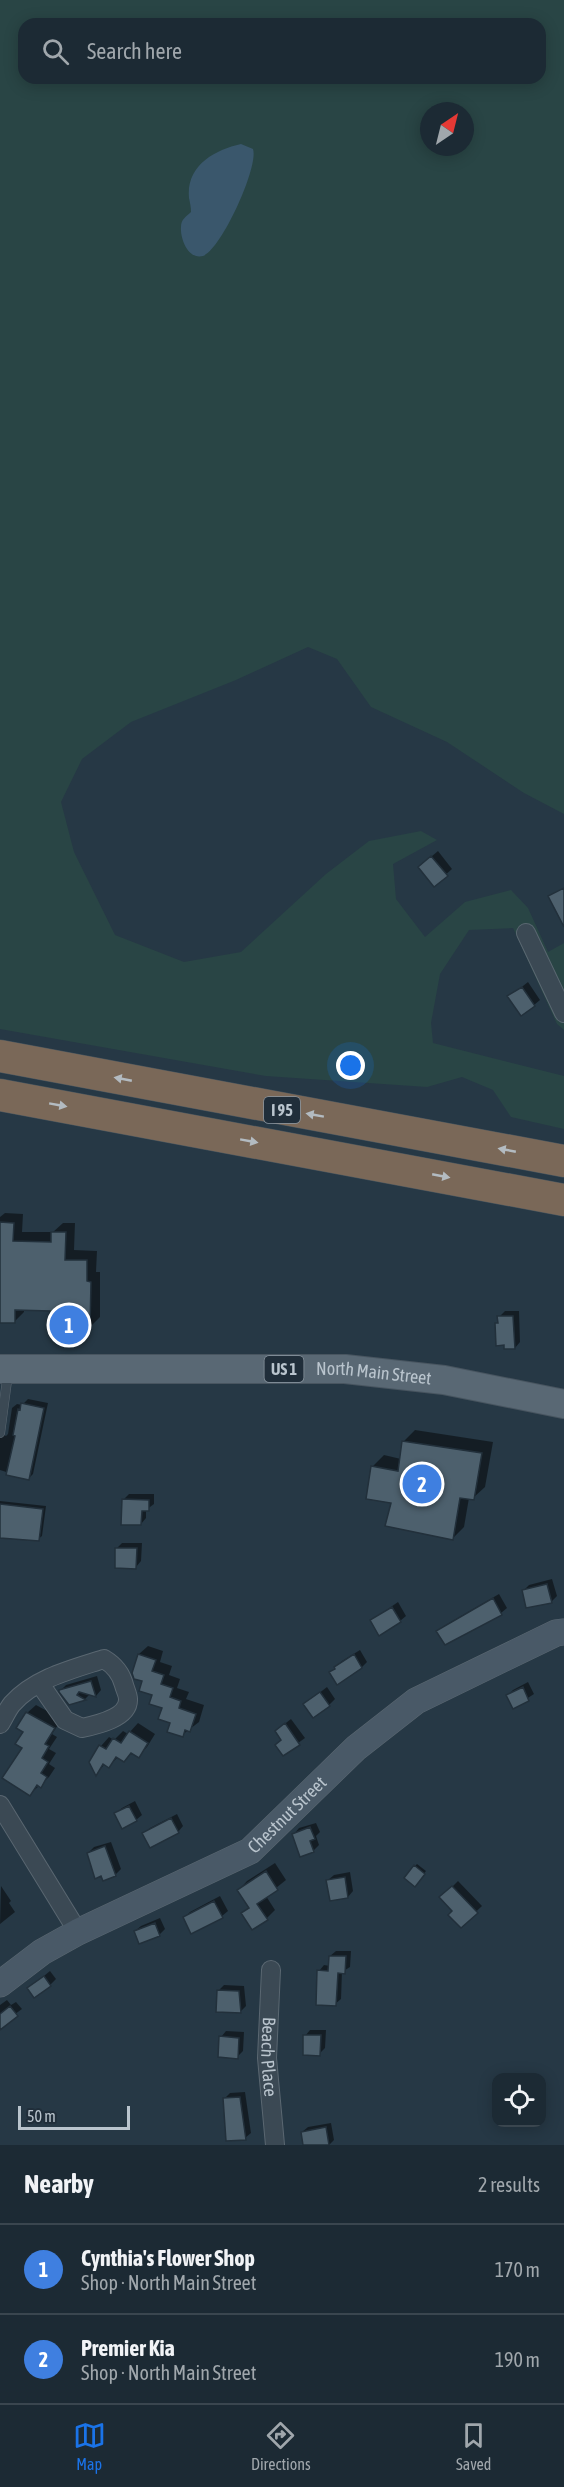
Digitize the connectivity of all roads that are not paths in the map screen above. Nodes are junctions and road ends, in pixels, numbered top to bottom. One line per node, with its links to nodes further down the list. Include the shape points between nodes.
1 (526, 933): 2 (street)
2 (564, 1013)
3 (0, 1056): 5 (highway, I 95, one-way to 3)
4 (0, 1095): 6 (highway, I 95, one-way to 6)
5 (564, 1161)
6 (564, 1200)
7 (4, 1369): 8 (main road, North Main Street / US 1, via 345,1370 444,1380); 9 (lane)
8 (564, 1404)
9 (0, 1433)
10 (564, 1632): 14 (street, Chestnut Street, via 416,1701 356,1748 250,1851)
11 (40, 1684): 11 (street, via 104,1659 123,1680 128,1700 125,1710 115,1717 82,1728 65,1720); 12 (street, via 12,1704)
12 (0, 1724)
13 (0, 1805): 14 (street)
14 (78, 1932): 16 (street, Chestnut Street, via 42,1952)
15 (271, 1970): 17 (street, Beach Place, via 267,2058)
16 (0, 1984)
17 (275, 2145)

